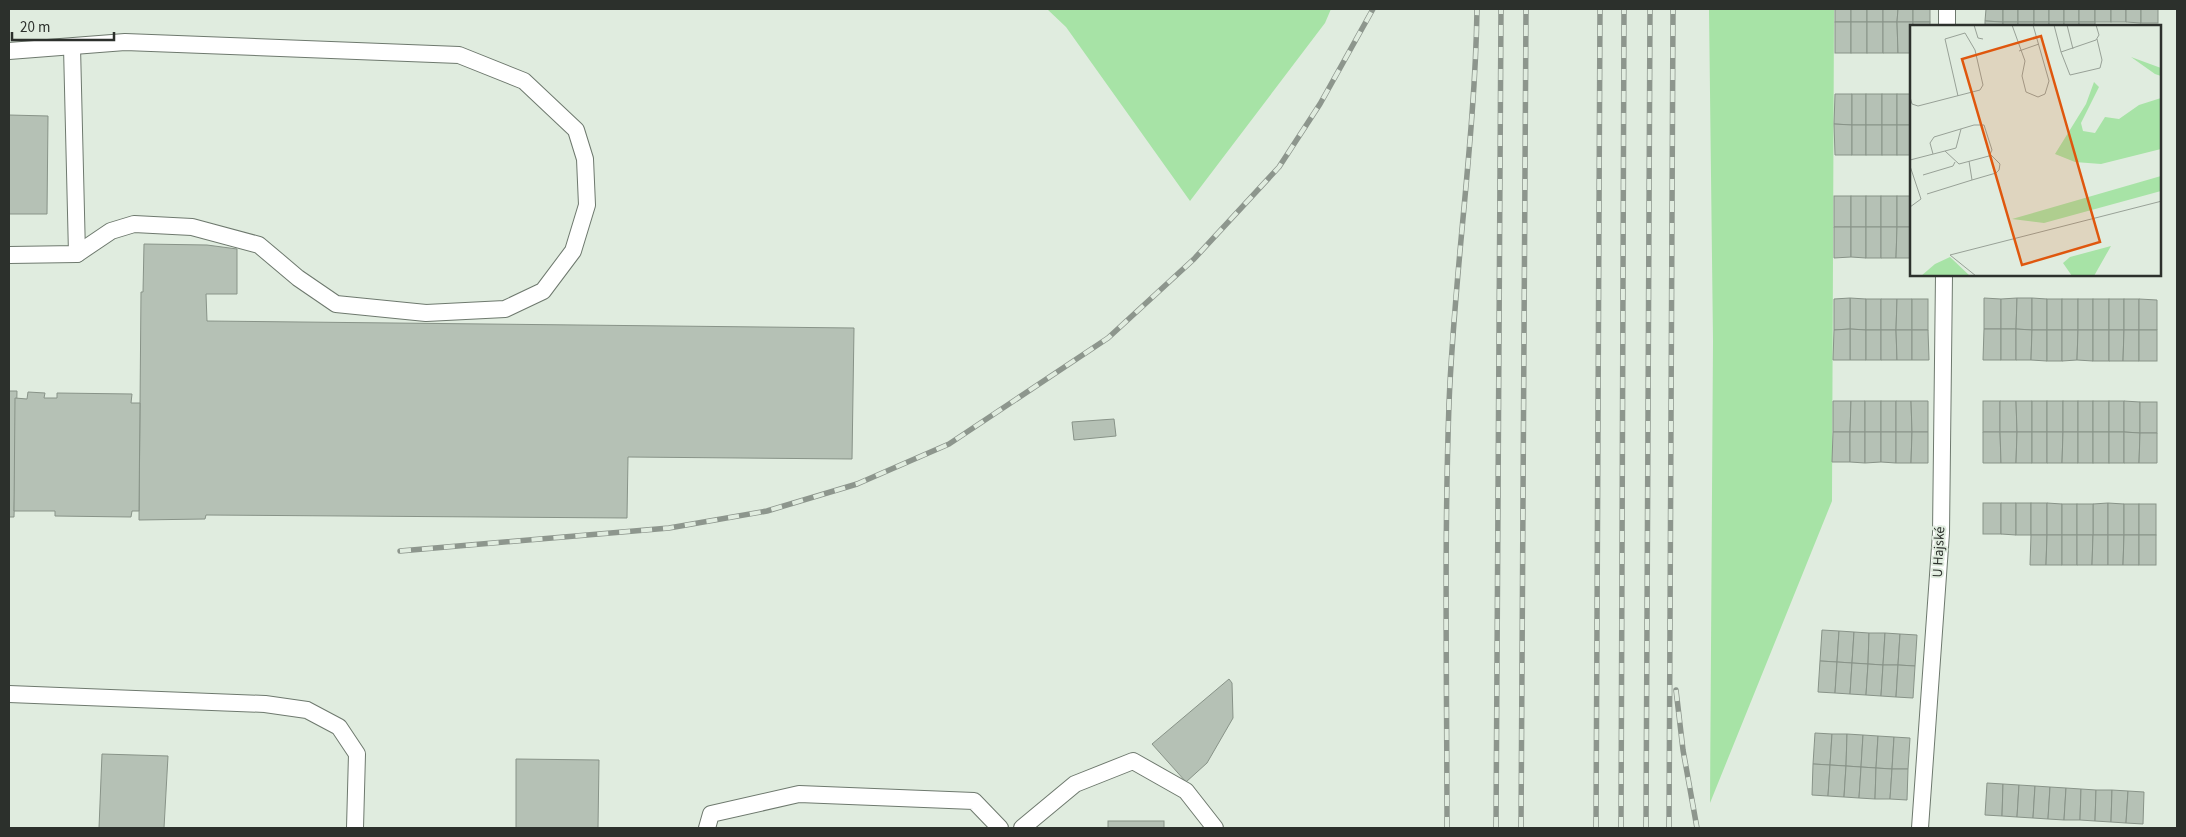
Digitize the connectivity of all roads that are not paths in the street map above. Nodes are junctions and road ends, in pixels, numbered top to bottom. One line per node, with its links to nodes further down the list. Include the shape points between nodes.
1 (1947, 9): 2 (lane)
2 (1947, 25)
3 (72, 47): 4 (lane); 5 (lane); 5 (lane, via 125,42 458,55 524,81 576,130 585,159 587,205 572,251 543,290 505,309 426,313 336,304 298,278 260,245 192,227 134,224 111,231)
4 (9, 51)
5 (77, 254): 6 (lane)
6 (9, 255)
7 (1944, 276): 14 (lane, U Hajské, via 1940,533)
8 (9, 694): 9 (lane, via 265,704 308,710 339,727 357,754)
9 (355, 828)
10 (707, 828): 11 (lane, via 711,814 799,794 974,801)
11 (1000, 828)
12 (1022, 828): 13 (lane, via 1075,784 1133,761 1186,791)
13 (1215, 828)
14 (1920, 828)

